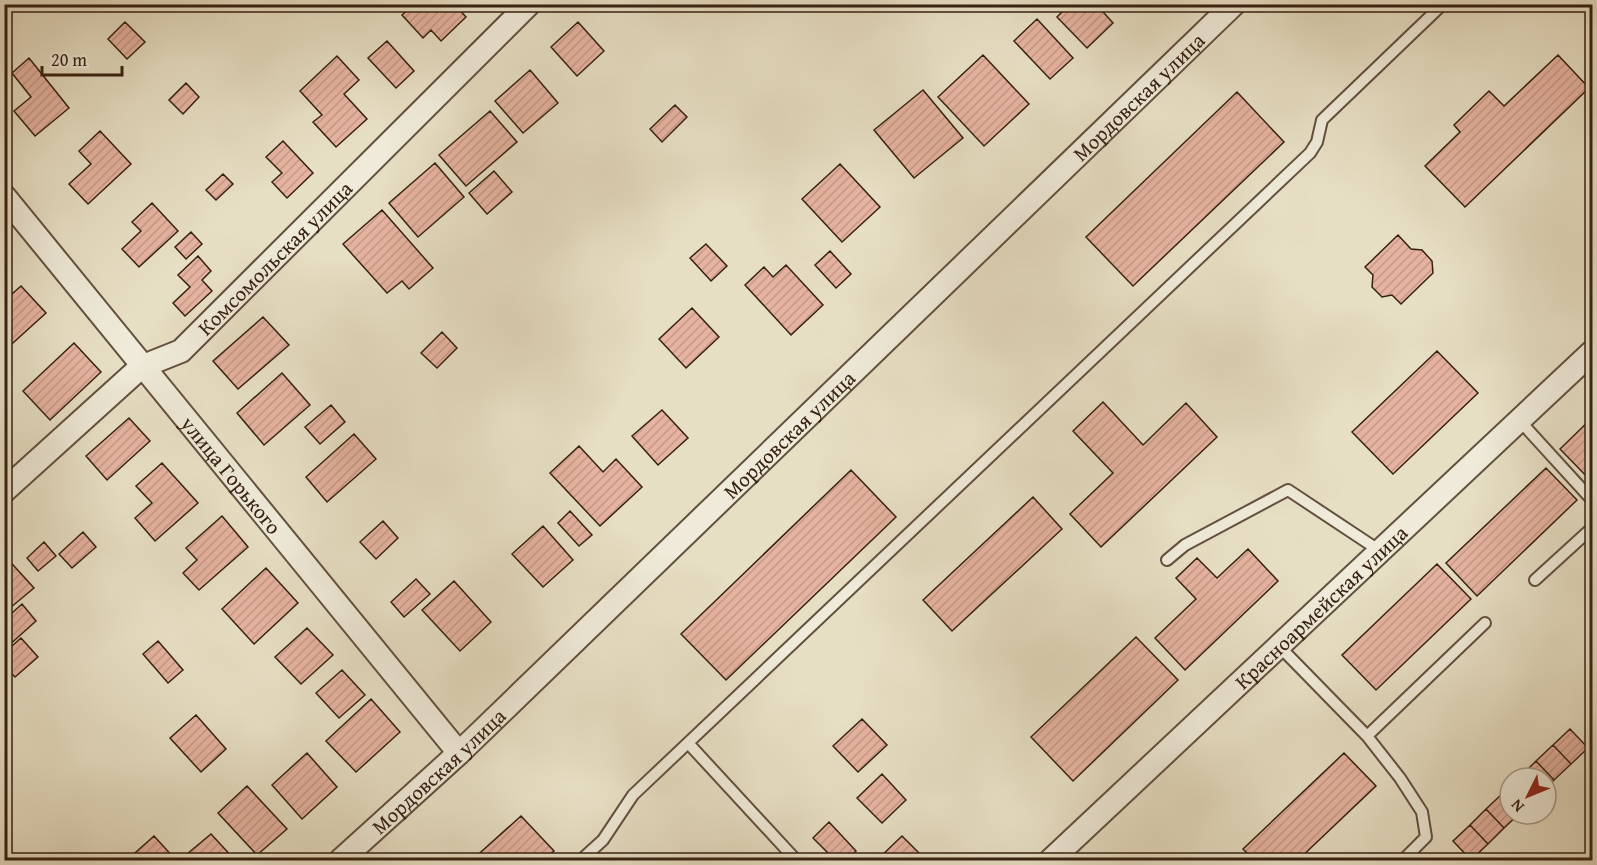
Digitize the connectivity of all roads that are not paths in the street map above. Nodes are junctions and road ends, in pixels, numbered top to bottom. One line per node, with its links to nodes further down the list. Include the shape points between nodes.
1 (529, 4): 6 (street, Комсомольская улица, via 181,351)
2 (1234, 4): 18 (street, Мордовская улица)
3 (1443, 4): 17 (lane, via 1322,120 1310,153)
4 (4, 196): 6 (street, улица Горького)
5 (1593, 351): 7 (street, Красноармейская улица)
6 (141, 366): 8 (street, Комсомольская улица); 18 (street, улица Горького)
7 (1519, 420): 9 (lane); 11 (street, Красноармейская улица)
8 (4, 491)
9 (1593, 500)
10 (1593, 528): 13 (lane)
11 (1380, 551): 12 (lane, via 1288,490 1185,545); 15 (street, Красноармейская улица)
12 (1167, 560)
13 (1536, 580)
14 (1485, 623): 16 (lane)
15 (1279, 646): 16 (lane); 22 (street, Красноармейская улица)
16 (1367, 736): 23 (lane, via 1422,812 1426,837)
17 (688, 743): 20 (lane, via 633,795 603,840); 21 (lane)
18 (459, 753): 19 (street, Мордовская улица)
19 (341, 861)
20 (581, 861)
21 (796, 861)
22 (1051, 861)
23 (1403, 861)

